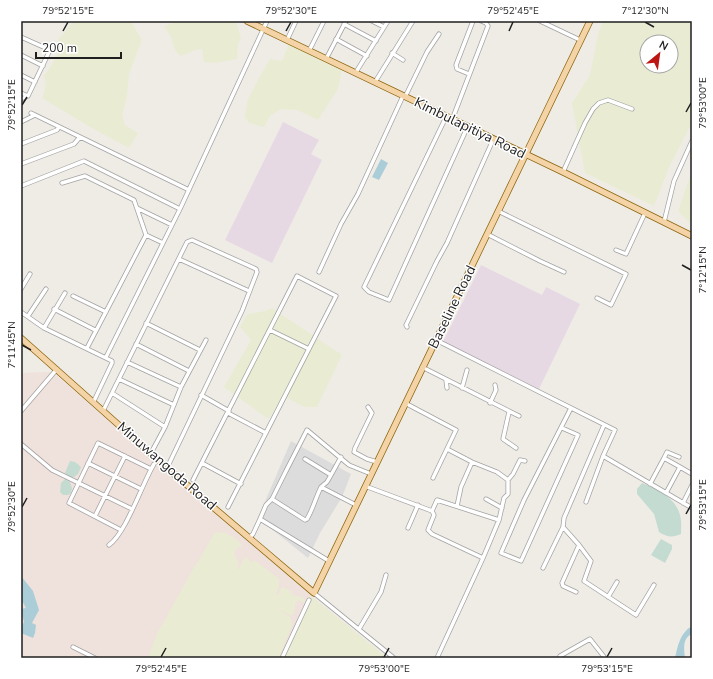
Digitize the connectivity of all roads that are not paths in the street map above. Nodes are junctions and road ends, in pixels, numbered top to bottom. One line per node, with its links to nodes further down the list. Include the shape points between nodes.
1 (247, 21): 14 (main road, Kimbulapitiya Road)
2 (267, 21): 14 (street)
3 (296, 21): 18 (street)
4 (324, 21): 21 (street)
5 (372, 21): 13 (street)
6 (388, 21): 13 (street)
7 (413, 21): 22 (street)
8 (473, 21): 29 (street, via 456,65)
9 (481, 21): 29 (street, via 488,26)
10 (540, 21): 19 (street)
11 (589, 21): 19 (main road, Baseline Road)
12 (345, 23): 17 (street); 20 (street)
13 (384, 27): 20 (street)
14 (263, 29): 18 (main road, Kimbulapitiya Road); 54 (street)
15 (439, 34): 35 (street)
16 (21, 36): 27 (street, via 50,50)
17 (336, 39): 24 (street); 25 (street)
18 (287, 40): 21 (main road, Kimbulapitiya Road)
19 (580, 40): 49 (main road, Baseline Road)
20 (376, 41): 24 (street)
21 (309, 51): 25 (main road, Kimbulapitiya Road)
22 (392, 53): 26 (street); 32 (street)
23 (21, 55): 27 (street)
24 (367, 56): 28 (street)
25 (326, 59): 28 (main road, Kimbulapitiya Road)
26 (403, 60)
27 (43, 66): 31 (street)
28 (356, 72): 32 (main road, Kimbulapitiya Road)
29 (470, 74): 41 (street)
30 (21, 75): 31 (street)
31 (35, 82): 34 (street)
32 (375, 82): 35 (main road, Kimbulapitiya Road)
33 (21, 93): 34 (street)
34 (28, 96): 36 (street)
35 (404, 97): 40 (main road, Kimbulapitiya Road); 67 (street)
36 (21, 99)
37 (632, 110): 51 (street, via 608,100 599,103 585,123)
38 (31, 113): 39 (street)
39 (35, 115): 42 (street); 43 (street)
40 (446, 117): 41 (main road, Kimbulapitiya Road); 44 (street, via 364,287 369,292 389,300)
41 (452, 120): 44 (main road, Kimbulapitiya Road)
42 (21, 122)
43 (59, 127): 45 (street); 48 (street)
44 (468, 128): 46 (main road, Kimbulapitiya Road)
45 (80, 137): 50 (street, via 74,144); 54 (street)
46 (493, 140): 49 (main road, Kimbulapitiya Road); 81 (street)
47 (692, 141): 59 (street, via 674,181)
48 (21, 144)
49 (525, 155): 51 (main road, Kimbulapitiya Road); 57 (main road, Baseline Road)
50 (21, 164)
51 (562, 172): 58 (main road, Kimbulapitiya Road)
52 (62, 183): 55 (street, via 86,176 134,200)
53 (21, 186): 56 (street, via 84,161)
54 (189, 190): 56 (street)
55 (137, 208): 60 (street); 62 (street)
56 (180, 209): 60 (street)
57 (498, 211): 61 (main road, Baseline Road); 75 (street, via 626,274 611,305)
58 (645, 213): 59 (main road, Kimbulapitiya Road); 65 (street, via 626,254)
59 (664, 222): 63 (main road, Kimbulapitiya Road)
60 (172, 225): 64 (street)
61 (487, 234): 68 (street); 87 (main road, Baseline Road)
62 (146, 235): 64 (street); 78 (street)
63 (692, 236)
64 (163, 243): 92 (street)
65 (616, 250)
66 (179, 259): 72 (street); 72 (street, via 187,242 192,240 253,267 257,272); 80 (street)
67 (319, 272)
68 (564, 272)
69 (30, 274): 70 (street)
70 (21, 289)
71 (46, 289): 79 (street)
72 (249, 291): 105 (street)
73 (65, 293): 76 (street)
74 (73, 296): 78 (street)
75 (597, 298)
76 (54, 310): 82 (street); 83 (street)
77 (21, 312): 79 (street)
78 (106, 312): 83 (street)
79 (28, 316): 82 (street)
80 (146, 323): 88 (street); 91 (street)
81 (407, 327)
82 (44, 328): 89 (street)
83 (95, 330): 89 (street)
84 (270, 330): 90 (street); 90 (street, via 297,276 336,296); 114 (street)
85 (21, 338): 95 (main road, Minuwangoda Road)
86 (206, 340): 91 (street)
87 (436, 340): 94 (main road, Baseline Road); 111 (street)
88 (136, 344): 93 (street); 97 (street)
89 (87, 348): 92 (street)
90 (309, 349): 120 (street)
91 (200, 350): 97 (street)
92 (106, 357): 106 (street, via 112,363)
93 (127, 362): 98 (street); 101 (street)
94 (422, 368): 99 (street); 108 (main road, Baseline Road)
95 (57, 369): 106 (main road, Minuwangoda Road); 112 (street)
96 (467, 370): 103 (street)
97 (190, 371): 101 (street)
98 (119, 379): 104 (street); 109 (street)
99 (446, 380): 102 (street); 103 (street)
100 (496, 385): 107 (street)
101 (181, 387): 109 (street)
102 (447, 388)
103 (462, 388): 107 (street)
104 (112, 393): 113 (street); 118 (street)
105 (201, 396): 114 (street); 138 (street)
106 (93, 403): 113 (main road, Minuwangoda Road)
107 (490, 403): 115 (street)
108 (405, 404): 123 (street, via 456,430); 132 (main road, Baseline Road)
109 (174, 405): 118 (street)
110 (368, 407): 132 (street, via 372,413 354,452)
111 (571, 408): 117 (street); 119 (street)
112 (21, 411)
113 (103, 411): 124 (main road, Minuwangoda Road)
114 (228, 412): 120 (street); 135 (street)
115 (509, 412): 116 (street); 122 (street, via 503,439)
116 (519, 416)
117 (604, 425): 126 (street, via 615,430); 173 (street, via 564,518)
118 (165, 428): 124 (street)
119 (562, 428): 119 (street, via 524,500 501,553 521,561 578,435)
120 (266, 433): 150 (street)
121 (21, 444): 149 (street, via 52,470)
122 (516, 448)
123 (447, 449): 133 (street); 145 (street)
124 (150, 453): 138 (main road, Minuwangoda Road)
125 (125, 456): 134 (street, via 98,443); 139 (street); 144 (street)
126 (603, 456): 151 (street); 160 (street)
127 (679, 457): 129 (street, via 667,452)
128 (341, 458): 141 (street, via 349,465); 143 (street); 148 (street, via 307,430)
129 (664, 458): 137 (street); 151 (street)
130 (306, 459): 143 (street)
131 (525, 461): 147 (street, via 520,460)
132 (377, 462): 141 (main road, Baseline Road)
133 (472, 462): 147 (street, via 497,472); 164 (street, via 461,487)
134 (88, 463): 144 (street); 149 (street)
135 (202, 463): 146 (street); 150 (street)
136 (154, 464): 139 (street)
137 (680, 467): 142 (street); 156 (street)
138 (167, 468): 176 (main road, Minuwangoda Road)
139 (151, 469): 155 (street)
140 (287, 469): 148 (street)
141 (371, 474): 153 (main road, Baseline Road)
142 (692, 474)
143 (331, 475): 154 (street)
144 (115, 476): 155 (street); 157 (street)
145 (433, 478)
146 (193, 480)
147 (508, 480): 166 (street, via 508,494 504,498)
148 (281, 481): 158 (street)
149 (78, 483): 157 (street); 170 (street, via 70,503)
150 (241, 484): 165 (street)
151 (650, 484): 156 (street)
152 (692, 485): 161 (street)
153 (365, 486): 162 (main road, Baseline Road); 163 (street)
154 (321, 487): 158 (street, via 305,520); 162 (street)
155 (141, 488): 168 (street)
156 (666, 494): 161 (street)
157 (104, 497): 168 (street); 170 (street)
158 (272, 499): 171 (street)
159 (486, 499): 166 (street)
160 (586, 502)
161 (683, 503): 167 (street)
162 (356, 505): 180 (main road, Baseline Road)
163 (418, 506): 169 (street); 174 (street)
164 (457, 506): 169 (street, via 437,500); 172 (street)
165 (228, 507)
166 (502, 508): 172 (street)
167 (692, 508)
168 (132, 509): 175 (street)
169 (432, 511): 179 (street, via 434,515 428,530 432,534)
170 (95, 516): 175 (street)
171 (260, 518): 176 (street); 180 (street)
172 (499, 520): 179 (street)
173 (563, 527): 177 (street); 181 (street)
174 (408, 528)
175 (121, 530): 178 (street)
176 (250, 537): 185 (main road, Minuwangoda Road)
177 (579, 545): 186 (street, via 562,584); 187 (street, via 591,561 584,581)
178 (109, 546)
179 (483, 558): 195 (street)
180 (329, 561): 185 (main road, Baseline Road)
181 (543, 568)
182 (386, 575): 189 (street, via 381,592)
183 (617, 582): 187 (street)
184 (654, 585): 187 (street, via 636,615)
185 (314, 592): 189 (street)
186 (576, 592)
187 (608, 597)
188 (309, 600): 193 (street)
189 (359, 629): 194 (street)
190 (73, 646): 192 (street)
191 (560, 656): 196 (street, via 590,639)
192 (95, 658)
193 (282, 658)
194 (394, 658)
195 (437, 658)
196 (605, 658)

